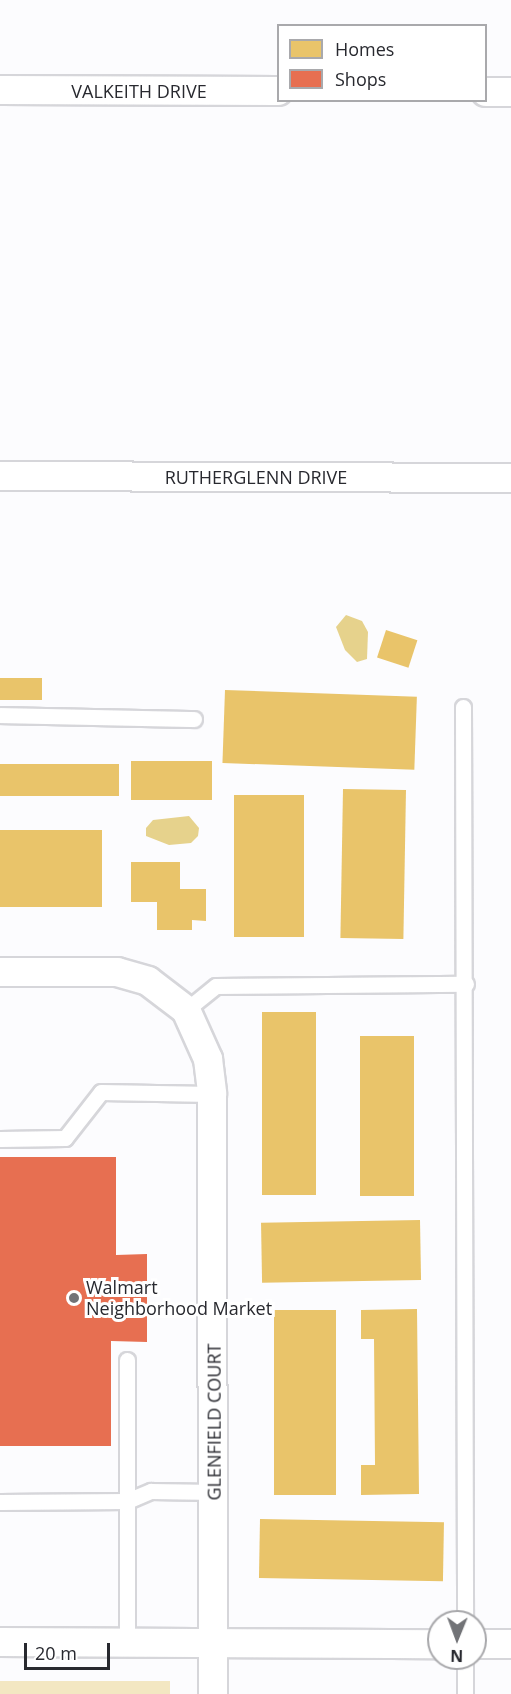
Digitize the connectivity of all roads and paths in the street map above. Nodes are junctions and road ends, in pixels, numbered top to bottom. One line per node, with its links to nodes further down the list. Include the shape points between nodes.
1 (0, 90): 2 (street, VALKEITH DRIVE)
2 (277, 91)
3 (487, 92): 4 (street)
4 (511, 92)
5 (0, 476): 6 (street, RUTHERGLENN DRIVE)
6 (511, 478)
7 (463, 707): 11 (lane)
8 (0, 715): 9 (lane)
9 (194, 719)
10 (0, 972): 12 (street, via 117,972 148,981)
11 (466, 984): 12 (lane, via 216,986); 19 (lane)
12 (186, 1010): 13 (street, GLENFIELD COURT, via 208,1059)
13 (212, 1094): 14 (lane, via 101,1092 65,1138); 16 (street, GLENFIELD COURT)
14 (0, 1139)
15 (127, 1360): 17 (lane)
16 (215, 1492): 17 (lane, via 151,1491); 22 (street, GLENFIELD COURT)
17 (127, 1501): 18 (lane); 21 (lane)
18 (0, 1502)
19 (465, 1610)
20 (0, 1642): 21 (street)
21 (127, 1643): 22 (street)
22 (213, 1644): 23 (street); 27 (street, GLENFIELD COURT)
23 (427, 1644)
24 (487, 1644): 25 (street)
25 (511, 1644)
26 (465, 1670): 28 (lane)
27 (213, 1694)
28 (465, 1694)

